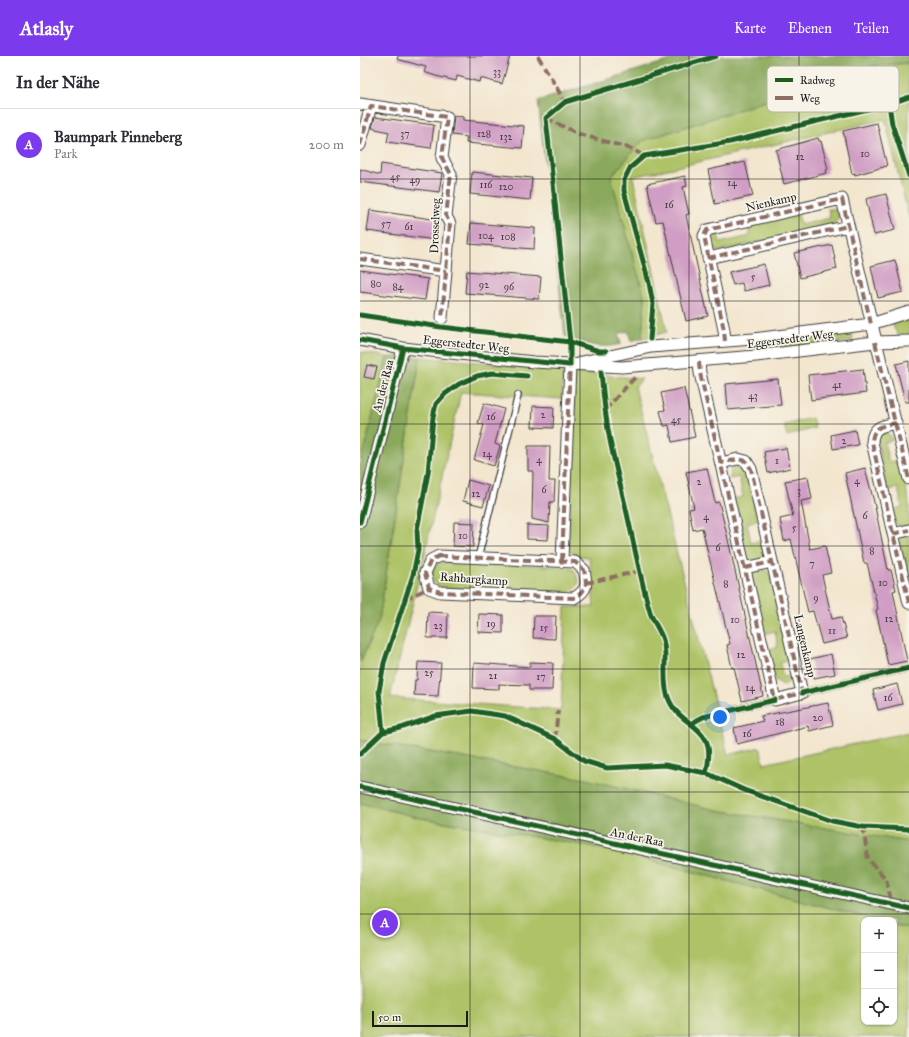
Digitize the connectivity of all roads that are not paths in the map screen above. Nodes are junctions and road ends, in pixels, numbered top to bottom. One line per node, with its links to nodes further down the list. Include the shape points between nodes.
1 (360, 104): 2 (street, Drosselweg)
2 (371, 106): 3 (street); 7 (street, Drosselweg, via 447,117 442,158 451,174 446,216 450,224)
3 (360, 145)
4 (848, 226): 5 (street); 5 (street, Nienkamp, via 842,199 788,211 707,230 704,236); 10 (street, Nienkamp)
5 (708, 258): 12 (street, Nienkamp)
6 (360, 259): 7 (street, Drosselweg)
7 (446, 271): 9 (street, Drosselweg)
8 (909, 312): 10 (street, Eggerstedter Weg)
9 (442, 318)
10 (871, 324): 12 (street, Eggerstedter Weg); 14 (street)
11 (360, 340): 16 (street, Eggerstedter Weg)
12 (725, 341): 15 (street, Eggerstedter Weg)
13 (909, 341): 14 (street, Eggerstedter Weg)
14 (876, 342): 17 (street, Eggerstedter Weg); 20 (street)
15 (706, 343): 17 (street); 18 (street, Eggerstedter Weg, via 651,347)
16 (403, 348): 18 (street, Eggerstedter Weg); 23 (street, An der Raa)
17 (704, 362): 18 (street, Eggerstedter Weg, via 622,367); 21 (street)
18 (570, 365): 27 (street)
19 (518, 395): 26 (lane)
20 (896, 423): 22 (street); 25 (street, via 878,427 872,433)
21 (721, 463): 28 (street, Langenkamp, via 738,459 746,461); 29 (street)
22 (909, 479)
23 (360, 522)
24 (909, 530): 25 (street)
25 (893, 534): 30 (street)
26 (478, 558): 27 (street, Rahbargkamp); 27 (street, Rahbargkamp, via 439,556 431,560 425,573 429,588 440,592 574,598 583,593 586,583 584,570 575,562)
27 (562, 561)
28 (772, 562): 29 (street); 32 (street, Langenkamp)
29 (745, 568): 33 (street)
30 (909, 603)
31 (909, 668): 32 (lane)
32 (802, 693): 33 (street, Langenkamp)
33 (774, 700): 34 (lane)
34 (732, 710)
35 (360, 787): 36 (street, An der Raa)
36 (909, 908)

